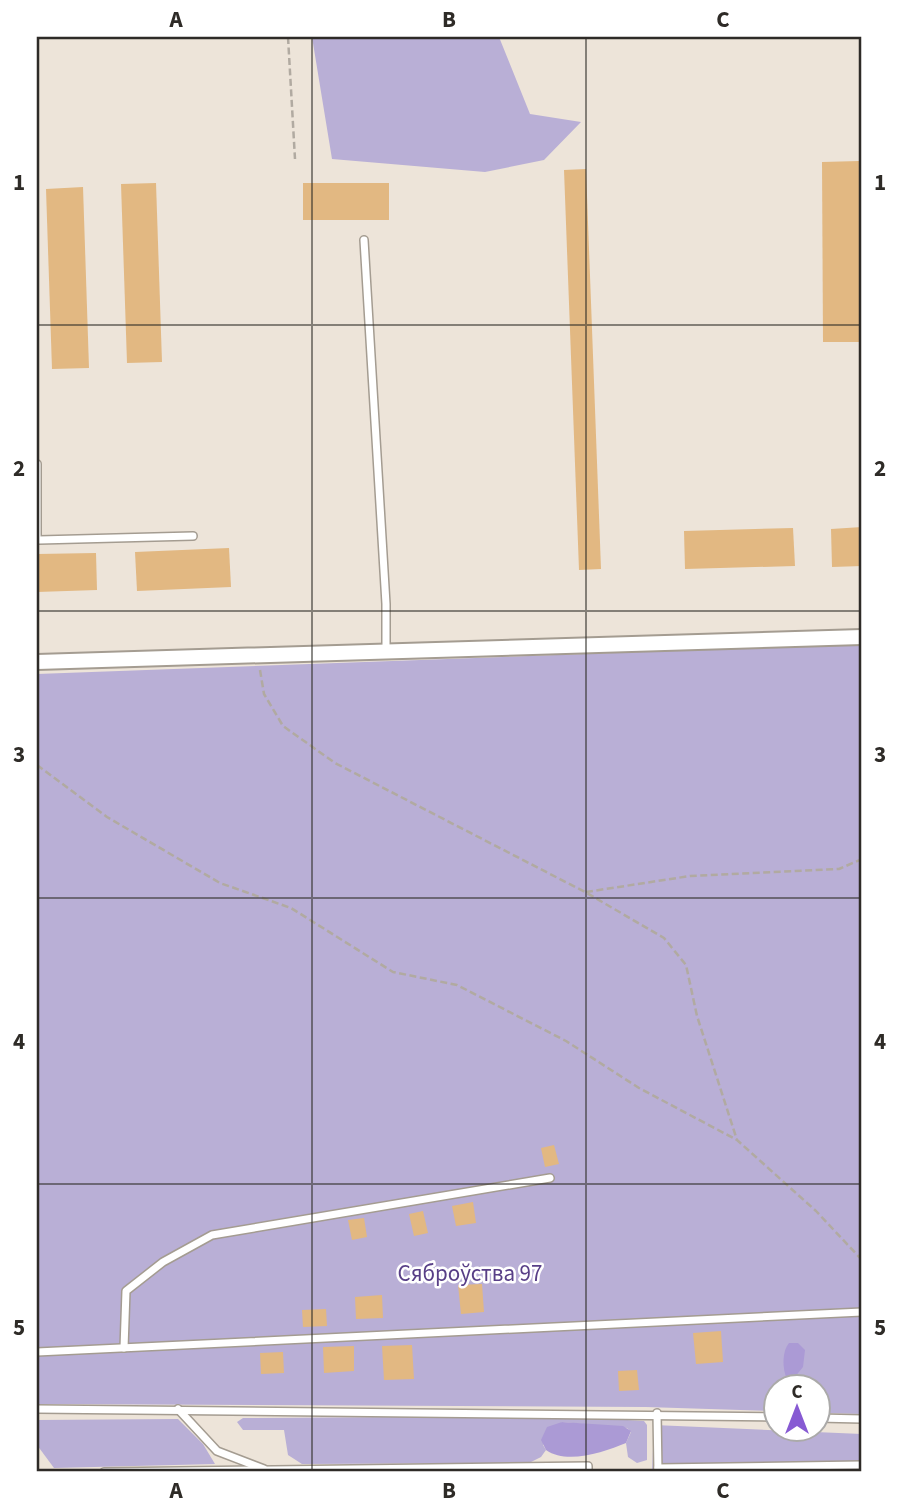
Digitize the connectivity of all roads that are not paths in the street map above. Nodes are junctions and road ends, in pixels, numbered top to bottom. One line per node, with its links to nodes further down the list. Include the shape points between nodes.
1 (365, 240): 6 (lane)
2 (37, 464): 4 (lane)
3 (193, 536): 4 (lane)
4 (38, 540)
5 (862, 637): 6 (street)
6 (386, 652): 7 (street)
7 (37, 662)
8 (550, 1178): 10 (lane, via 212,1235 163,1262 126,1291)
9 (862, 1312): 10 (lane)
10 (124, 1348): 11 (lane)
11 (37, 1352)
12 (37, 1409): 13 (lane)
13 (178, 1409): 14 (lane); 24 (lane, via 216,1451)
14 (657, 1413): 15 (lane); 20 (lane)
15 (762, 1416)
16 (832, 1418): 17 (lane)
17 (862, 1419)
18 (862, 1465): 20 (lane)
19 (487, 1470): 22 (lane); 25 (lane, via 588,1466)
20 (658, 1470)
21 (146, 1471): 23 (lane); 24 (lane)
22 (383, 1471): 24 (lane)
23 (104, 1472)
24 (270, 1472)
25 (588, 1472)

